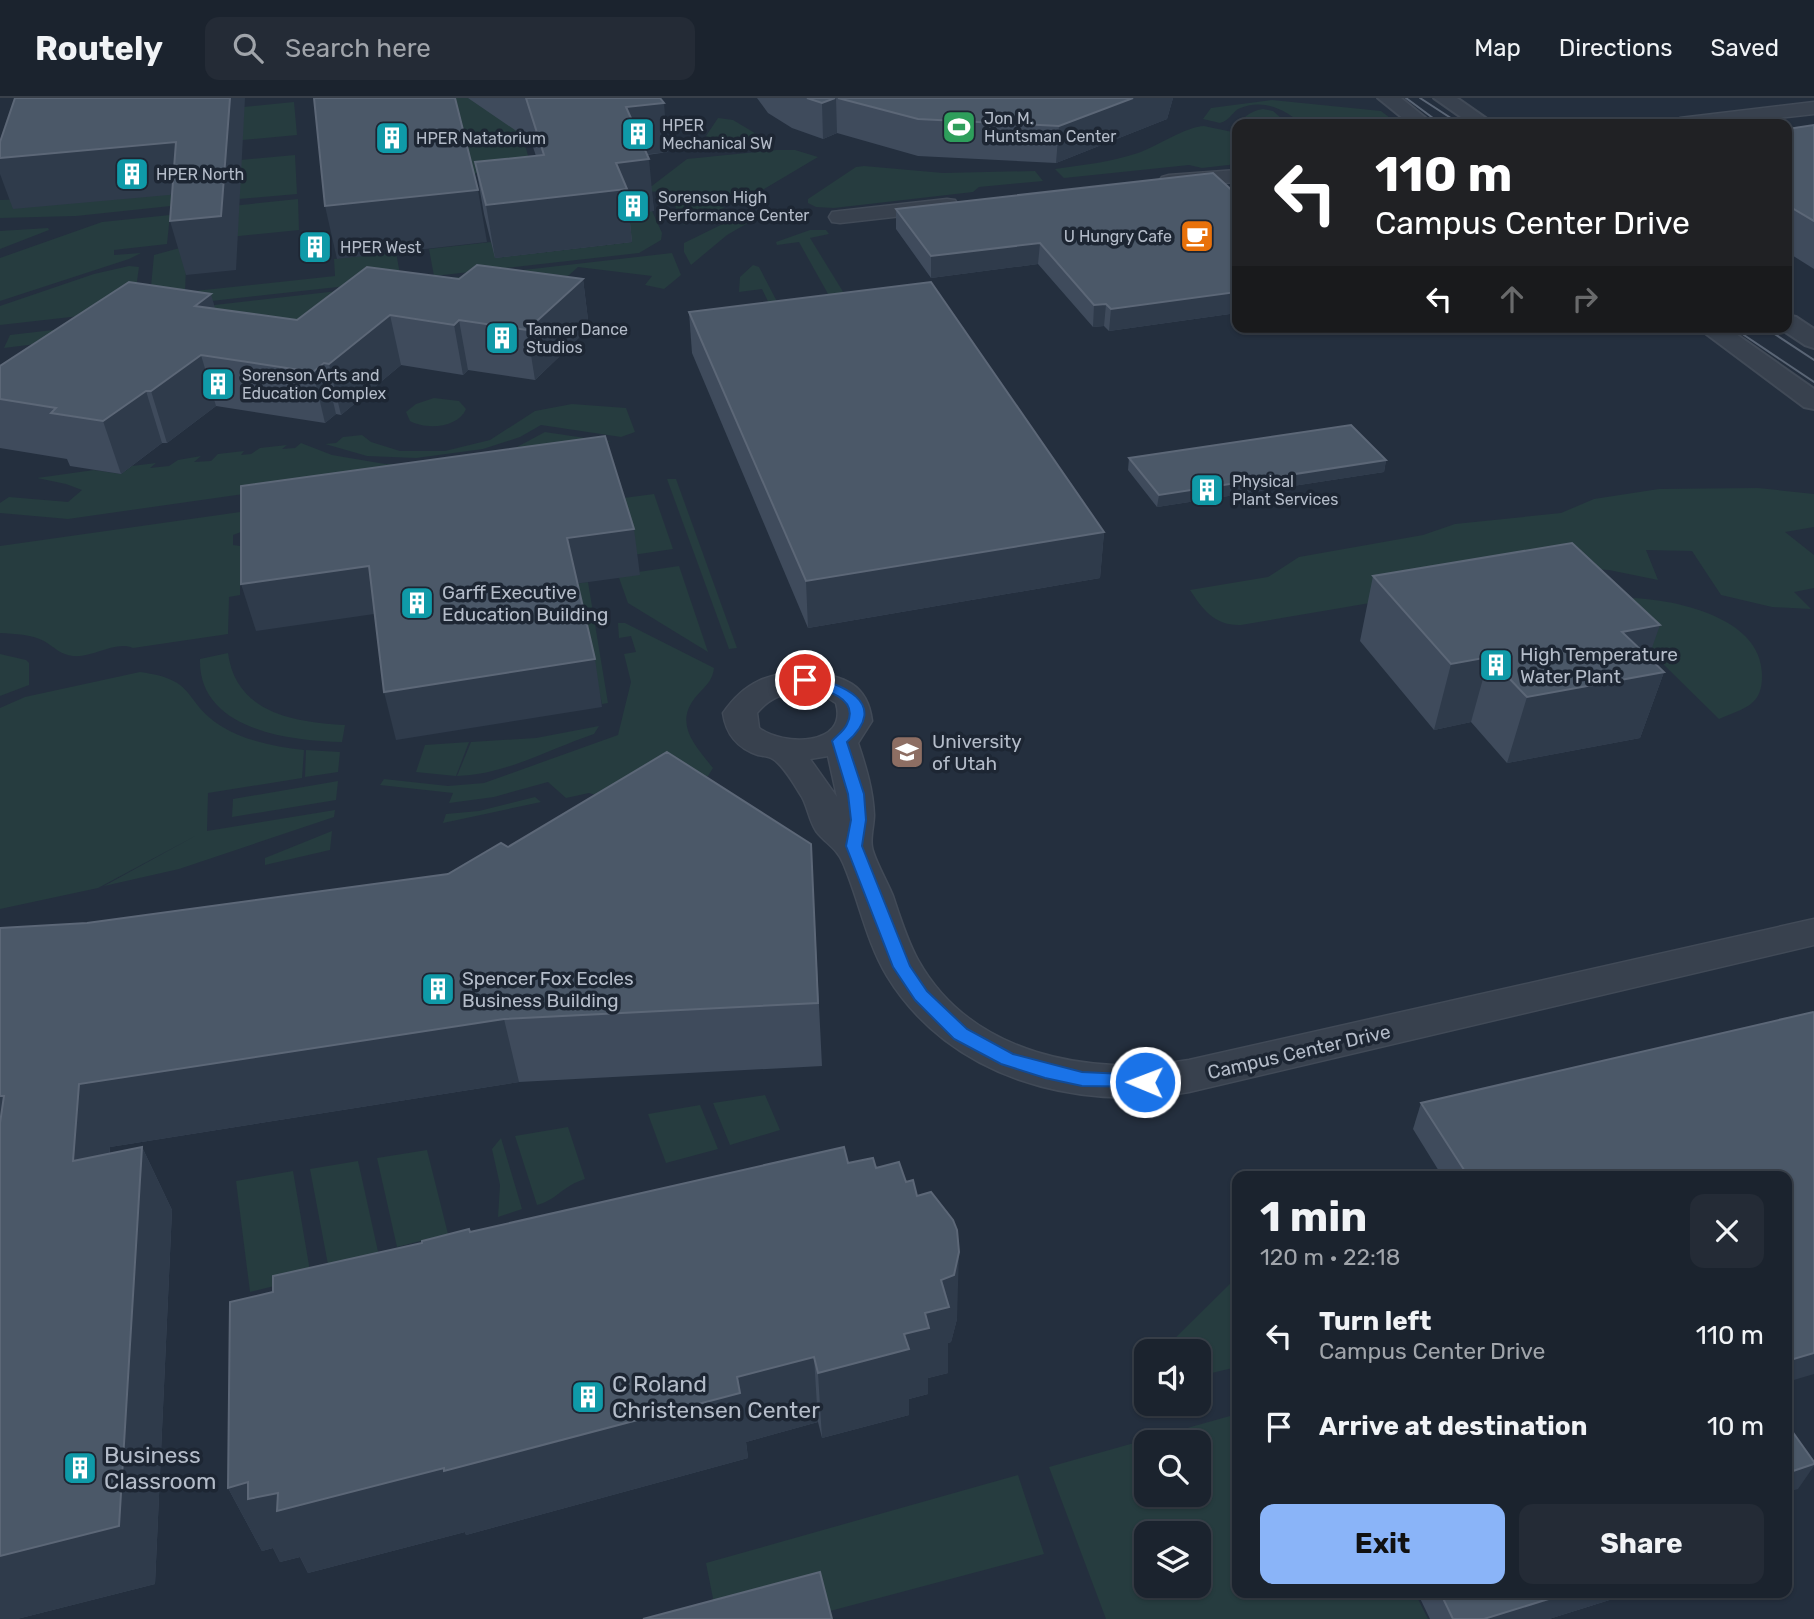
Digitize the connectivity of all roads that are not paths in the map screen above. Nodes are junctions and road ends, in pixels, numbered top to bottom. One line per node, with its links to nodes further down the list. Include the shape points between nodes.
1 (1388, 98): 4 (street)
2 (1444, 98): 5 (street)
3 (1814, 108): 6 (street)
4 (1416, 119)
5 (1476, 119)
6 (1722, 119)
7 (1232, 176): 8 (street)
8 (1153, 183)
9 (962, 204): 10 (street)
10 (840, 217)
11 (1792, 325): 13 (street)
12 (1718, 333): 14 (street)
13 (1814, 340)
14 (1814, 401)
15 (839, 741): 16 (street, via 814,750); 16 (street, via 852,729 857,716 851,698 832,686 805,680 776,684 751,696 740,713 743,730 759,744); 17 (street, Campus Center Drive, via 856,794)
16 (785, 751): 17 (street, Campus Center Drive, via 822,800 829,823)
17 (854, 846): 18 (street, Campus Center Drive, via 902,967 939,1015 961,1034 1007,1059 1082,1079 1145,1082 1203,1073)
18 (1814, 932)

